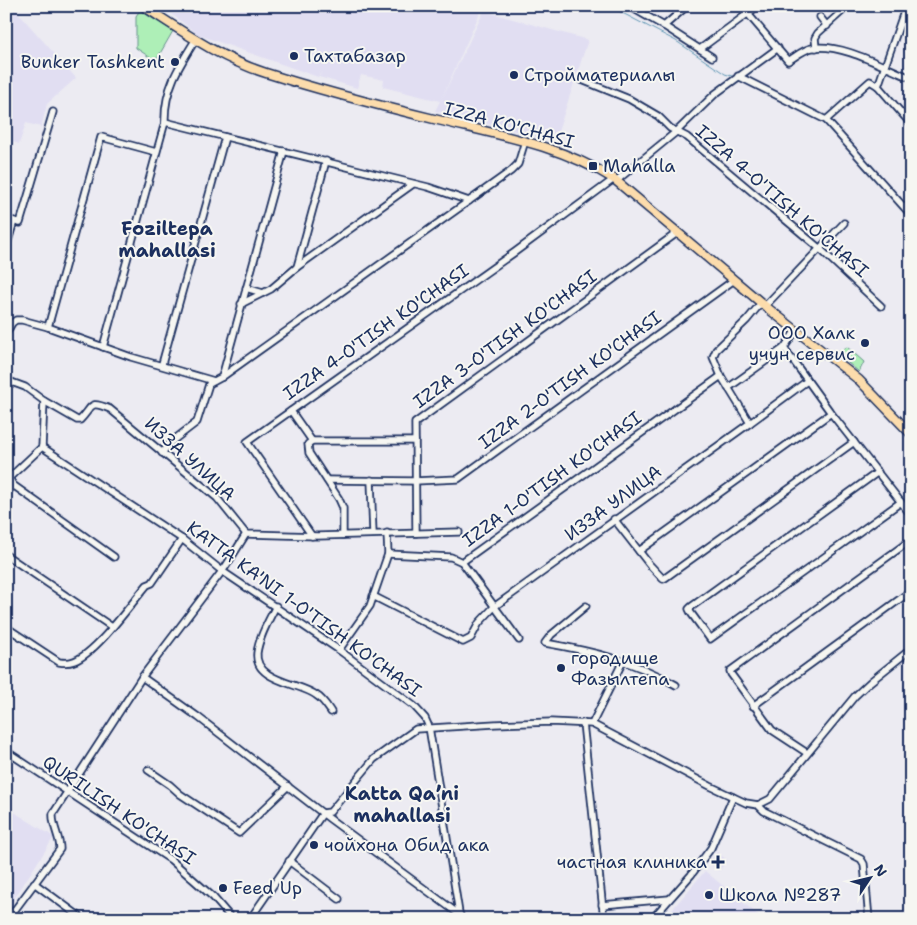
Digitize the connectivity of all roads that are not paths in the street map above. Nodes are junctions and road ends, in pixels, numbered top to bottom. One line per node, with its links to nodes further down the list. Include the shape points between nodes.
1 (143, 6): 12 (main road, IZZA KO'CHASI)
2 (630, 6): 10 (street)
3 (686, 6): 10 (street)
4 (740, 6): 8 (street)
5 (758, 6): 8 (street)
6 (848, 6): 11 (street)
7 (906, 6): 17 (street)
8 (748, 14): 13 (street); 15 (street)
9 (820, 17): 11 (street)
10 (664, 26): 15 (street)
11 (827, 26): 14 (street, via 815,38)
12 (196, 39): 24 (street, via 176,71 164,106); 28 (main road, IZZA KO'CHASI, via 228,58 265,73)
13 (778, 48): 14 (street, via 788,61); 18 (street)
14 (816, 48): 17 (street, via 850,52)
15 (700, 49): 16 (street)
16 (712, 57)
17 (885, 67): 19 (street); 21 (street)
18 (738, 76): 23 (street); 26 (street)
19 (911, 78)
20 (582, 80): 26 (street, via 629,99 658,116)
21 (878, 86): 23 (street, via 868,82); 25 (street)
22 (53, 112): 37 (street, via 20,223)
23 (826, 120): 35 (street)
24 (165, 122): 27 (street); 30 (street)
25 (911, 124)
26 (676, 132): 32 (street, IZZA 4-O'TISH KO'CHASI); 41 (street, IZZA 4-O'TISH KO'CHASI, via 687,137)
27 (225, 137): 29 (street); 54 (street)
28 (525, 141): 32 (main road, IZZA KO'CHASI, via 594,166); 34 (street, via 518,164)
29 (284, 151): 31 (street); 44 (street)
30 (156, 152): 49 (street, via 101,136); 52 (street)
31 (326, 161): 33 (street); 42 (street)
32 (615, 180): 39 (main road, IZZA KO'CHASI); 62 (street, IZZA 4-O'TISH KO'CHASI)
33 (413, 184): 34 (street); 42 (street)
34 (470, 201): 55 (street)
35 (911, 215)
36 (6, 219): 37 (street)
37 (14, 221): 40 (street)
38 (844, 223): 41 (street)
39 (677, 233): 43 (main road, IZZA KO'CHASI); 66 (street, IZZA 3-O'TISH KO'CHASI, via 415,423)
40 (6, 248)
41 (819, 248): 47 (street); 48 (street, IZZA 4-O'TISH KO'CHASI)
42 (297, 267): 45 (street)
43 (734, 280): 47 (main road, IZZA KO'CHASI); 75 (street, IZZA 2-O'TISH KO'CHASI, via 458,479)
44 (246, 288): 45 (street); 46 (street)
45 (262, 293): 46 (street)
46 (241, 304): 55 (street)
47 (763, 304): 50 (main road, IZZA KO'CHASI); 56 (street, via 714,353)
48 (881, 306)
49 (48, 327): 51 (street, via 16,320 9,326); 52 (street)
50 (796, 330): 53 (street); 65 (main road, IZZA KO'CHASI, via 864,385)
51 (7, 334)
52 (103, 347): 54 (street)
53 (784, 348): 59 (street); 60 (street)
54 (162, 364): 58 (street)
55 (222, 376): 58 (street)
56 (721, 376): 60 (street); 94 (street, IZZA 1-O'TISH KO'CHASI)
57 (6, 380): 61 (street, via 25,387)
58 (214, 381): 70 (street, via 209,384 197,422)
59 (807, 381): 63 (street); 64 (street, ИЗЗА УЛИЦА)
60 (728, 388): 64 (street)
61 (44, 401): 69 (street); 70 (street, ИЗЗА УЛИЦА, via 77,420 92,404 110,409)
62 (292, 411): 67 (street); 87 (street, IZZA 4-O'TISH KO'CHASI, via 247,442)
63 (831, 413): 68 (street); 90 (street)
64 (750, 423): 80 (street, ИЗЗА УЛИЦА)
65 (911, 434)
66 (415, 440): 67 (street); 75 (street, IZZA 3-O'TISH KO'CHASI)
67 (312, 441): 73 (street, via 308,444 308,453)
68 (854, 442): 71 (street); 90 (street, via 664,578)
69 (42, 447): 72 (street); 88 (street, KATTA KA'NI 1-O'TISH KO'CHASI)
70 (162, 453): 83 (street, ИЗЗА УЛИЦА, via 216,498)
71 (878, 472): 78 (street); 78 (street, via 691,607 691,613 710,639)
72 (8, 474): 76 (street)
73 (327, 480): 74 (street, IZZA 2-O'TISH KO'CHASI); 86 (street, via 343,508)
74 (371, 480): 75 (street, IZZA 2-O'TISH KO'CHASI); 84 (street)
75 (415, 481): 82 (street, IZZA 3-O'TISH KO'CHASI)
76 (13, 486): 77 (street); 93 (street)
77 (6, 494)
78 (901, 502): 79 (street)
79 (911, 515)
80 (614, 520): 90 (street); 100 (street, ИЗЗА УЛИЦА)
81 (459, 532): 82 (street)
82 (416, 533): 85 (street)
83 (246, 534): 87 (street); 95 (street)
84 (373, 534): 85 (street); 86 (street)
85 (387, 534): 91 (street)
86 (343, 535): 87 (street)
87 (312, 536)
88 (182, 539): 95 (street, KATTA KA'NI 1-O'TISH KO'CHASI); 102 (street, via 152,583)
89 (911, 540): 109 (street, via 730,671)
90 (639, 551)
91 (388, 554): 94 (street, IZZA 1-O'TISH KO'CHASI, via 451,557); 97 (street)
92 (6, 555): 102 (street)
93 (114, 557)
94 (462, 562): 100 (street)
95 (222, 571): 98 (street, KATTA KA'NI 1-O'TISH KO'CHASI); 107 (street)
96 (911, 591): 109 (street)
97 (373, 596): 100 (street, ИЗЗА УЛИЦА, via 463,642 472,638 479,623); 104 (street, via 370,606)
98 (276, 606): 104 (street, KATTA KA'NI 1-O'TISH KO'CHASI); 110 (street, via 258,649 258,663 273,678 316,694)
99 (586, 606): 106 (street, via 551,635 545,644 590,651)
100 (494, 607): 103 (street)
101 (6, 627): 102 (street, via 59,662 67,663 82,657)
102 (112, 627)
103 (519, 640)
104 (340, 650): 113 (street, KATTA KA'NI 1-O'TISH KO'CHASI, via 414,706)
105 (911, 650): 115 (street, via 855,696)
106 (623, 661): 108 (street, via 654,672); 112 (street)
107 (142, 677): 117 (street); 118 (street)
108 (676, 685)
109 (753, 706): 115 (street, via 774,733)
110 (331, 712)
111 (583, 722): 112 (street); 113 (street); 126 (street)
112 (592, 724): 119 (street)
113 (429, 728): 121 (street, via 416,729 374,759 330,812); 127 (street, KATTA KA'NI 1-O'TISH KO'CHASI)
114 (6, 751): 118 (street, QURILISH KO'CHASI)
115 (807, 753): 120 (street, via 770,799)
116 (148, 770): 117 (street, via 239,833)
117 (288, 786): 121 (street)
118 (68, 792): 123 (street, via 53,814 60,849); 130 (street, QURILISH KO'CHASI, via 172,860)
119 (733, 797): 120 (street); 125 (street, via 711,848)
120 (758, 805): 134 (street, via 764,811 861,859)
121 (323, 813): 122 (street); 127 (street)
122 (290, 861): 124 (street); 131 (street)
123 (34, 883): 128 (street); 129 (street)
124 (338, 899)
125 (669, 899): 126 (street); 133 (street)
126 (602, 905): 132 (street)
127 (460, 917)
128 (12, 918)
129 (83, 919)
130 (232, 919)
131 (250, 919)
132 (604, 919)
133 (652, 919)
134 (869, 919)

